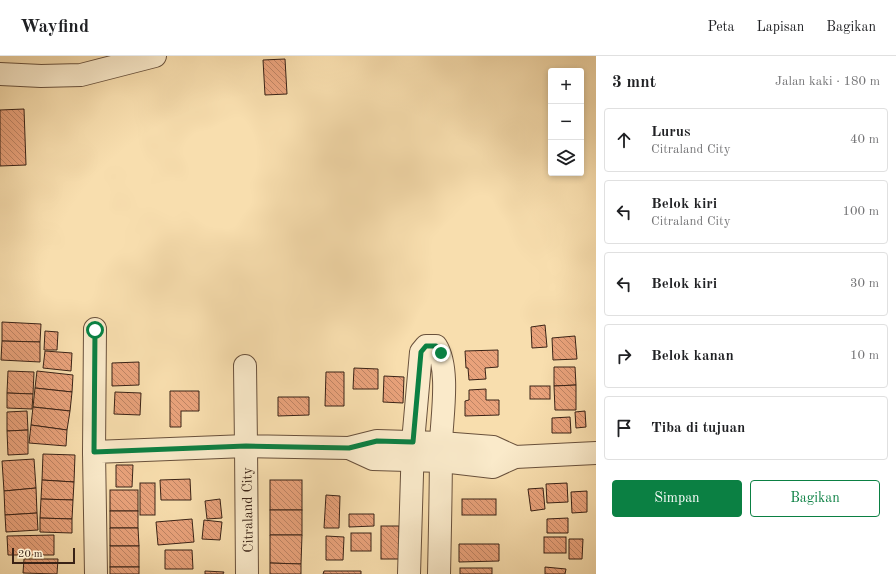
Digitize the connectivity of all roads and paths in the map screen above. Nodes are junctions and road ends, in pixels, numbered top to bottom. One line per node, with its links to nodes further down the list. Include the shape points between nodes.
1 (155, 56): 2 (street, via 80,75)
2 (0, 74)
3 (95, 330): 7 (street)
4 (245, 366): 5 (street)
5 (246, 446): 6 (street, Citraland City, via 349,448 377,441); 7 (street, Citraland City); 11 (street, Citraland City)
6 (413, 451): 8 (street, Citraland City); 8 (street, via 421,352 426,346 436,346 441,353 444,379); 12 (street)
7 (94, 452): 10 (street)
8 (441, 452): 9 (street, Citraland City, via 493,447 515,457); 13 (street)
9 (596, 453)
10 (96, 574)
11 (247, 574)
12 (409, 574)
13 (439, 574)

